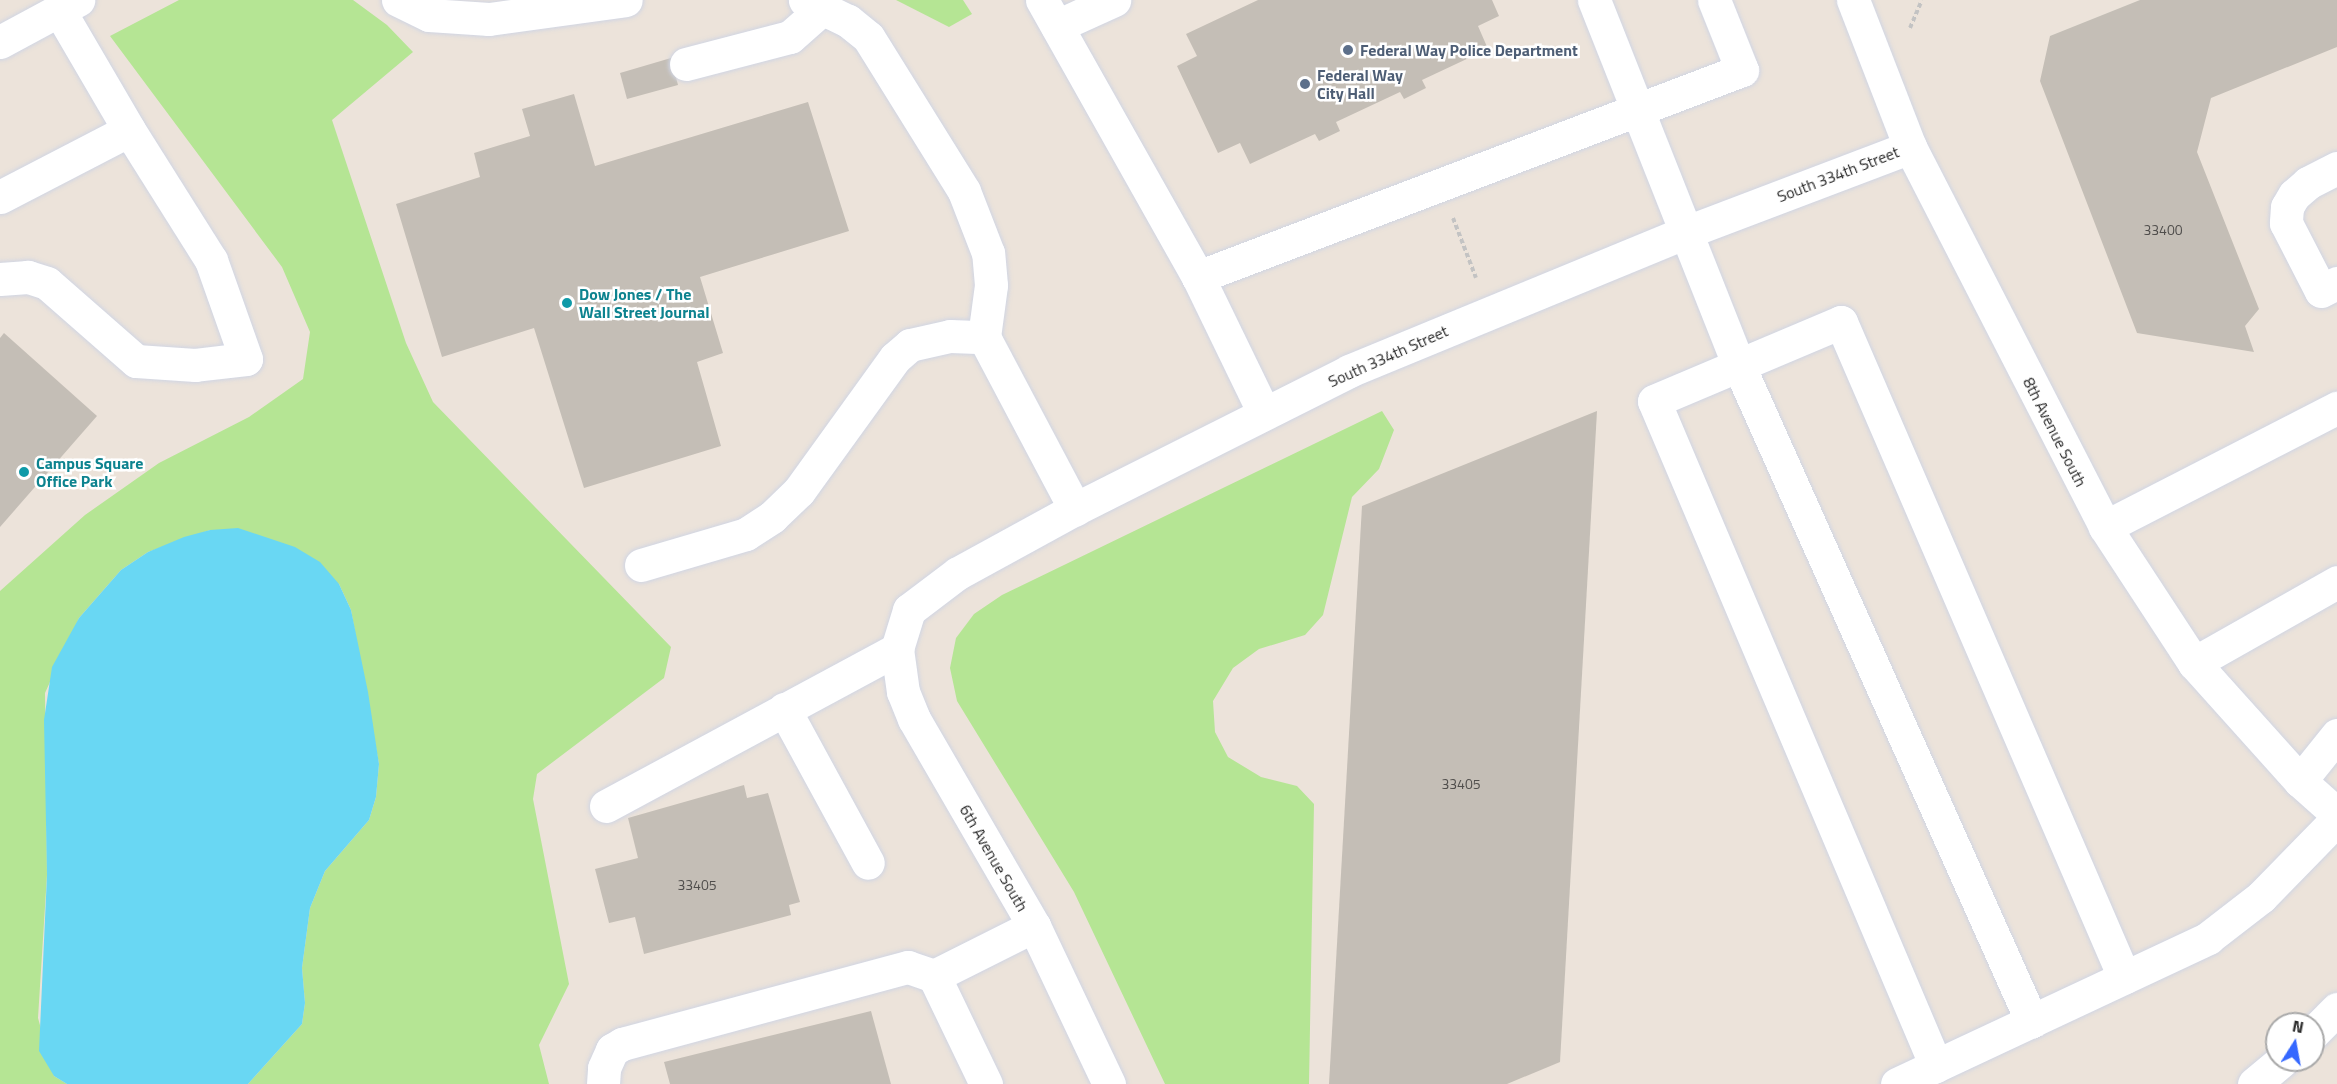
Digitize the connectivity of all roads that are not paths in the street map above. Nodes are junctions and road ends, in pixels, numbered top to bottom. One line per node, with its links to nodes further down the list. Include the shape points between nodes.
1 (398, 0): 2 (street, via 429,15 489,19)
2 (626, 0)
3 (1114, 0): 9 (street)
4 (1594, 0): 12 (street)
5 (1714, 0): 12 (street, via 1742,70)
6 (1853, 0): 14 (street, 8th Avenue South)
7 (814, 4): 11 (street, via 790,37); 21 (street, via 868,37 964,191 988,253 991,285)
8 (69, 5): 10 (street); 13 (street)
9 (1050, 13): 18 (street)
10 (0, 42)
11 (686, 64)
12 (1636, 114): 17 (street); 18 (street)
13 (129, 130): 16 (street); 19 (street, via 211,260 246,359 195,365 136,362 46,283 28,277)
14 (1910, 147): 17 (street, South 334th Street); 26 (street, 8th Avenue South)
15 (2337, 168): 20 (street, via 2294,195 2287,207 2286,223 2321,291)
16 (0, 197)
17 (1684, 233): 22 (street); 24 (street, South 334th Street, via 1349,371)
18 (1198, 277): 24 (street)
19 (0, 279)
20 (2337, 283)
21 (984, 337): 25 (street); 27 (street, via 950,336 910,345 895,358 799,491 772,517 746,534)
22 (1739, 366): 39 (street, via 1841,322); 42 (street); 43 (street, via 1654,401)
23 (2337, 408): 26 (street)
24 (1264, 414): 25 (street, South 334th Street)
25 (1076, 509): 29 (street, South 334th Street, via 925,595 909,610)
26 (2105, 527): 30 (street, 8th Avenue South)
27 (641, 565)
28 (2337, 582): 30 (street)
29 (899, 638): 31 (street); 37 (street, 6th Avenue South, via 903,692 914,719)
30 (2194, 663): 33 (street, 8th Avenue South)
31 (784, 709): 34 (street); 36 (street)
32 (2337, 735): 33 (street)
33 (2300, 781): 35 (street, 8th Avenue South)
34 (606, 806)
35 (2337, 817): 39 (street, via 2261,897 2208,938)
36 (868, 863)
37 (1034, 926): 38 (street); 47 (street, 6th Avenue South)
38 (934, 976): 45 (street, via 924,969 890,970 622,1044 612,1050); 46 (street)
39 (2124, 977): 42 (street)
40 (2337, 1009): 41 (street)
41 (2325, 1021)
42 (2032, 1022): 43 (street)
43 (1936, 1066): 48 (street)
44 (2268, 1072): 49 (street)
45 (603, 1083)
46 (986, 1084)
47 (1109, 1084)
48 (1897, 1084)
49 (2254, 1084)

